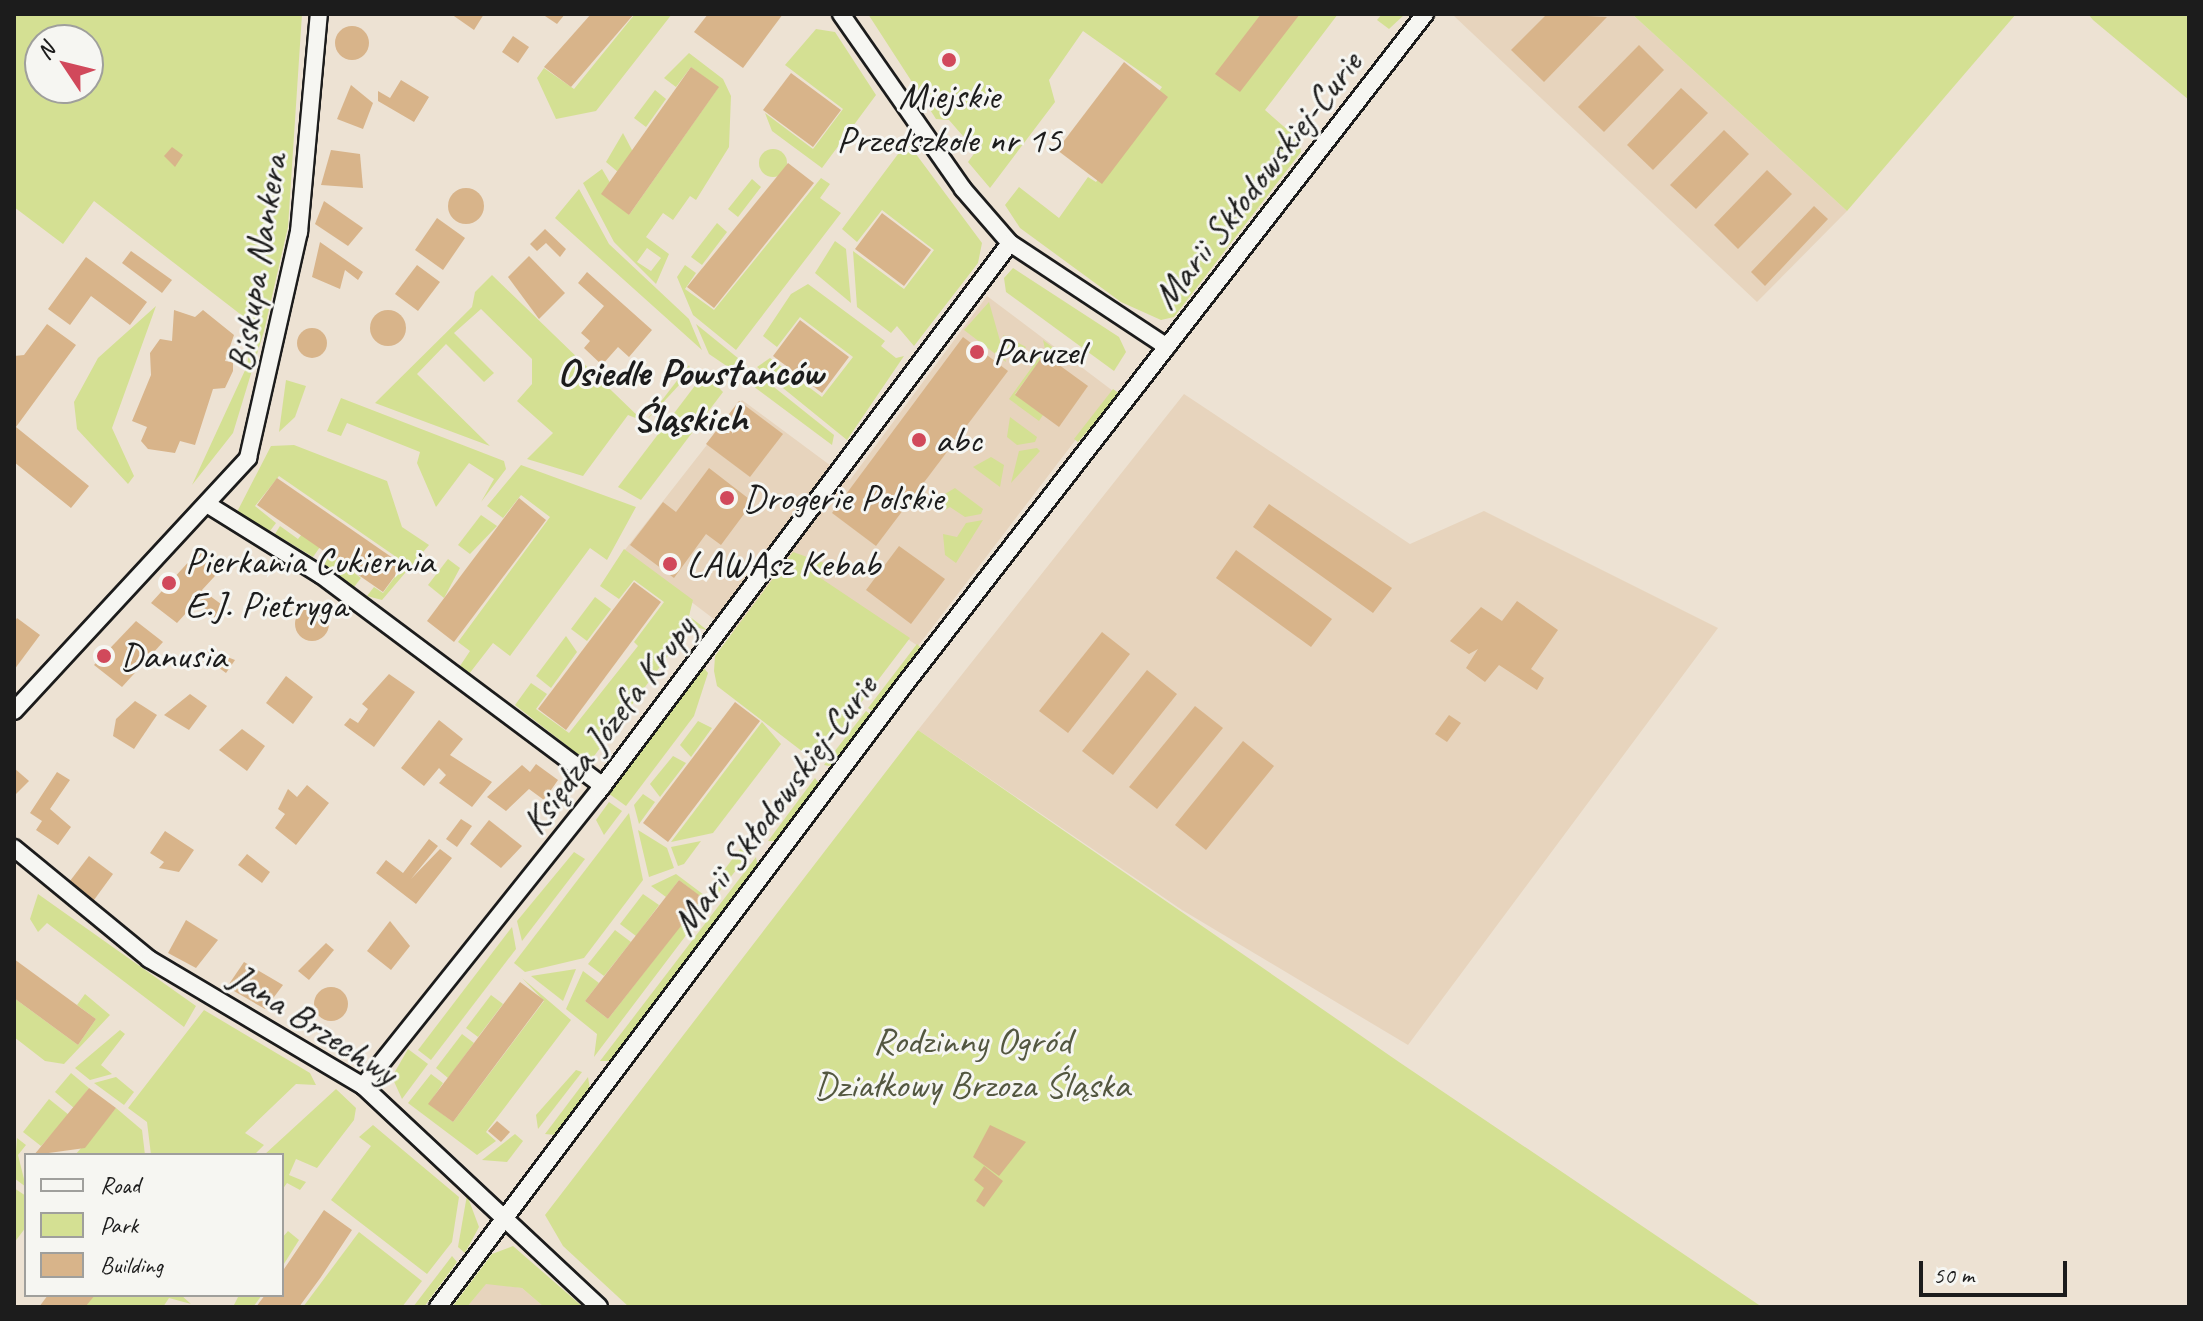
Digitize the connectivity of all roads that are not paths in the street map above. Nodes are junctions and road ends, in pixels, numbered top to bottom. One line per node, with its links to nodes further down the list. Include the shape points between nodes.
1 (319, 14): 6 (street, Biskupa Nankera, via 299,232 272,378 248,458)
2 (841, 14): 4 (street, Marii Skłodowskiej-Curie, via 950,172)
3 (1425, 14): 5 (street, Marii Skłodowskiej-Curie)
4 (1010, 243): 5 (street, Marii Skłodowskiej-Curie); 8 (street, Księdza Józefa Krupy)
5 (1167, 347): 11 (street, Marii Skłodowskiej-Curie)
6 (210, 506): 7 (street, Biskupa Nankera); 8 (street, via 321,575)
7 (14, 711)
8 (603, 786): 10 (street, Księdza Józefa Krupy)
9 (14, 848): 10 (street, Jana Brzechwy, via 149,959)
10 (363, 1086): 11 (street, Jana Brzechwy)
11 (504, 1217): 12 (street, Marii Skłodowskiej-Curie); 13 (street, Jana Brzechwy)
12 (438, 1307)
13 (599, 1307)

